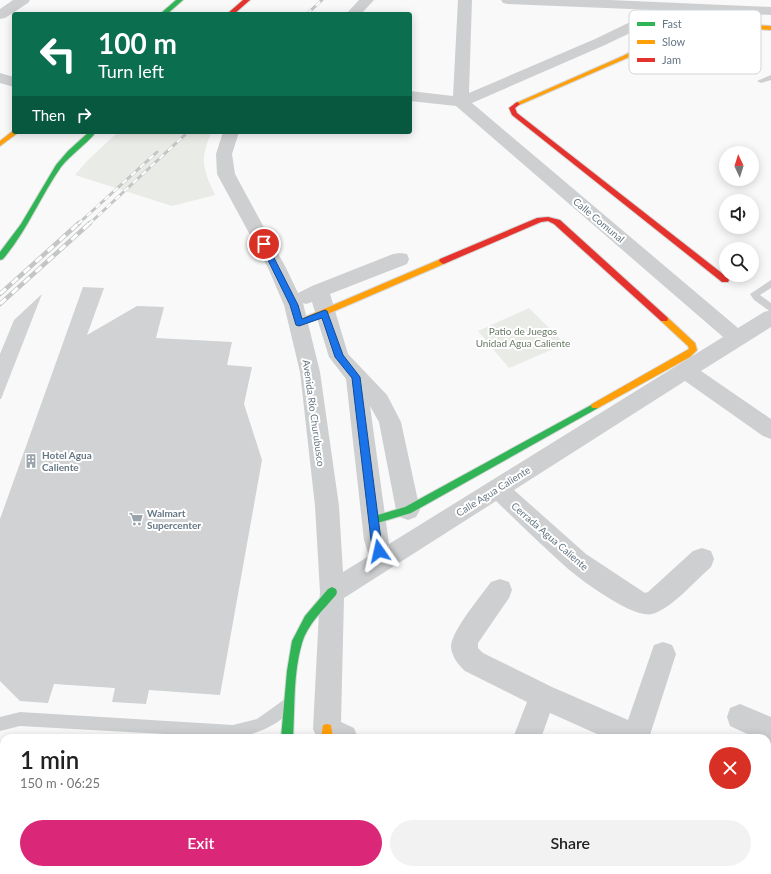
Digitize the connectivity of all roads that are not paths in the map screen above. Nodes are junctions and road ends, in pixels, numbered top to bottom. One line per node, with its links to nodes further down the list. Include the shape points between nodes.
1 (22, 0): 14 (street)
2 (247, 0): 12 (street)
3 (368, 0): 13 (street)
4 (465, 0): 28 (street)
5 (508, 0): 7 (street)
6 (690, 0): 7 (street)
7 (674, 7): 8 (street); 9 (street)
8 (668, 10)
9 (747, 10)
10 (761, 11): 11 (street)
11 (771, 11)
12 (232, 12)
13 (355, 12)
14 (0, 15)
15 (761, 27): 17 (street)
16 (629, 28): 18 (street)
17 (771, 28)
18 (600, 42): 20 (street); 23 (street)
19 (629, 55): 20 (street)
20 (625, 57): 27 (street)
21 (771, 77): 25 (lane)
22 (0, 78): 24 (street)
23 (513, 79): 27 (street); 28 (street)
24 (12, 81)
25 (761, 82)
26 (412, 96): 28 (street)
27 (535, 96): 35 (street, via 513,106 512,111)
28 (461, 102): 42 (street, Calle Comunal)
29 (13, 134): 32 (street)
30 (91, 134): 33 (street, via 55,171 27,223 10,248)
31 (230, 134): 40 (street, Avenida Río Churubusco, via 224,154 226,174 277,268)
32 (0, 144)
33 (0, 257)
34 (400, 259): 37 (street)
35 (719, 275)
36 (771, 283): 38 (lane, via 755,294)
37 (320, 290): 39 (street); 40 (street)
38 (771, 308)
39 (325, 313): 40 (street); 44 (street, via 339,357); 47 (street, via 540,220 548,219 557,222 692,345 693,350 687,355)
40 (296, 314): 52 (street, Avenida Río Churubusco, via 310,372 327,506)
41 (771, 317): 42 (street, Calle Agua Caliente)
42 (737, 338): 43 (street, Calle Agua Caliente)
43 (686, 370): 45 (street); 46 (street, Calle Agua Caliente)
44 (356, 377): 47 (street, via 379,401 390,422); 48 (street)
45 (771, 430)
46 (497, 488): 49 (street, Cerrada Agua Caliente, via 577,562 639,603 652,603 657,600); 50 (street, Calle Agua Caliente)
47 (408, 510): 48 (street)
48 (374, 520): 50 (street)
49 (702, 559)
50 (382, 561): 52 (street, Calle Agua Caliente)
51 (500, 590): 54 (street, via 466,638 465,652 474,662)
52 (332, 592): 55 (street, via 309,619 297,641); 60 (street)
53 (663, 654): 63 (street)
54 (543, 696): 61 (street); 62 (street)
55 (290, 701): 57 (lane, via 279,713 264,723 233,732 20,719); 59 (street)
56 (740, 717): 58 (street)
57 (0, 724)
58 (771, 731)
59 (286, 734)
60 (333, 734)
61 (529, 734)
62 (628, 734)
63 (636, 734)

